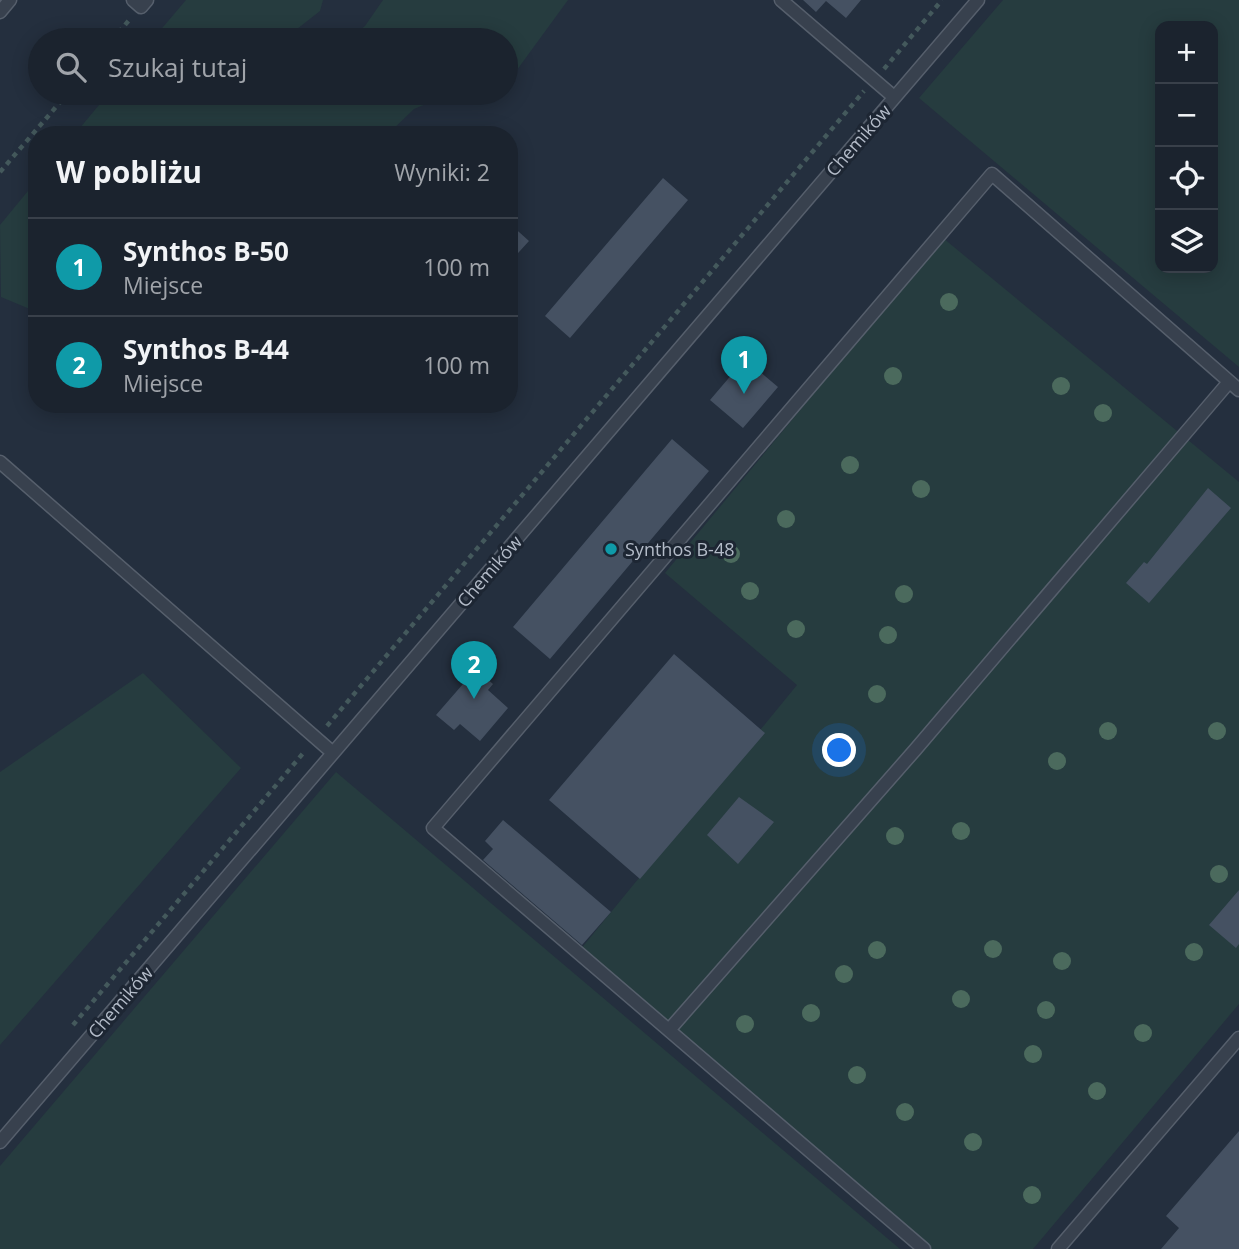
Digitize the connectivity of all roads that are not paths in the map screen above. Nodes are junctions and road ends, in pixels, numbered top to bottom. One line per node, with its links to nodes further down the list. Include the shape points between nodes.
1 (10, 0): 4 (lane)
2 (781, 0): 5 (lane)
3 (978, 0): 5 (lane, Chemików)
4 (0, 12)
5 (894, 97): 8 (lane, Chemików)
6 (1234, 386): 9 (lane); 9 (lane, via 992,174 433,828)
7 (0, 462): 8 (lane)
8 (333, 753): 11 (lane, Chemików)
9 (669, 1030): 12 (lane)
10 (1239, 1038): 13 (lane)
11 (0, 1142)
12 (924, 1249)
13 (1058, 1249)

